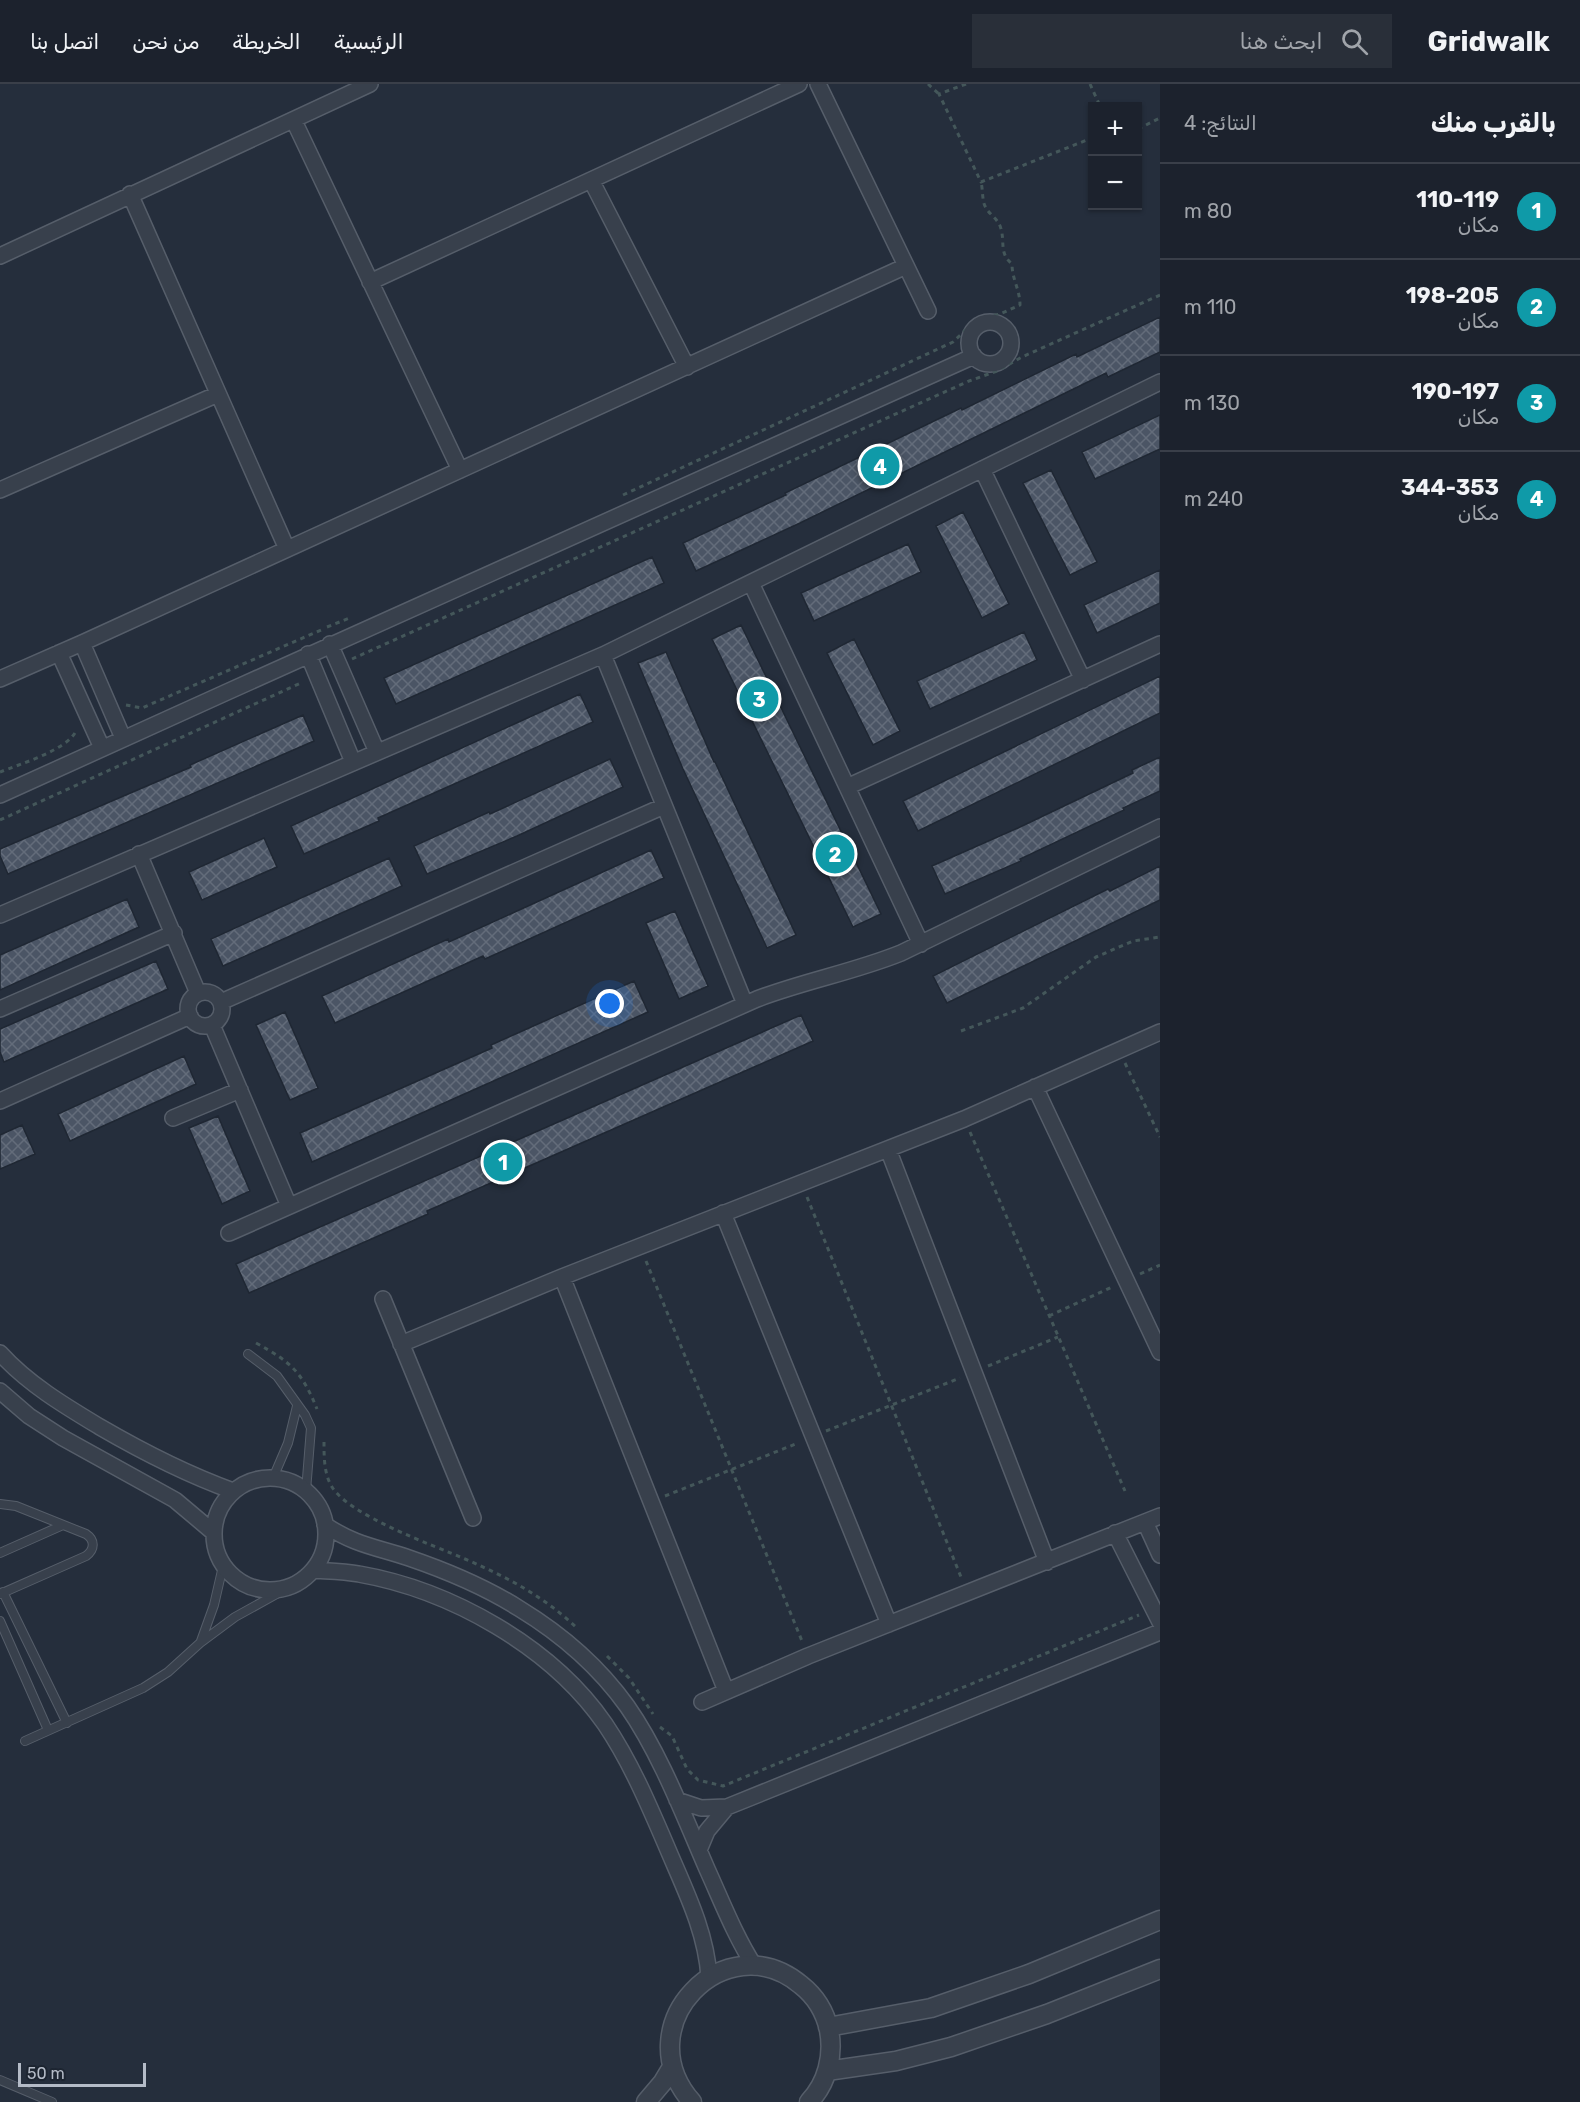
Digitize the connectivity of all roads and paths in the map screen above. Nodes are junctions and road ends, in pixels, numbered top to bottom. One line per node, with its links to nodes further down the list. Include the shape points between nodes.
1 (370, 84): 10 (street)
2 (799, 84): 13 (street)
3 (818, 84): 17 (street)
4 (928, 84): 7 (path)
5 (966, 84): 7 (path)
6 (1090, 84): 8 (path)
7 (939, 94): 14 (path)
8 (1098, 102)
9 (1160, 118): 11 (path)
10 (294, 121): 15 (street); 18 (street)
11 (1142, 127)
12 (1088, 140): 14 (path)
13 (591, 180): 18 (street); 22 (street)
14 (981, 182): 28 (path, via 983,204 1001,228 1002,249 1005,259 1012,264 1020,305 976,320 953,342)
15 (130, 194): 16 (street); 24 (street)
16 (0, 256)
17 (906, 267): 20 (street); 22 (street)
18 (370, 282): 26 (street)
19 (1160, 295): 38 (path)
20 (928, 311)
21 (974, 356): 33 (street)
22 (687, 367): 26 (street)
23 (1160, 382): 25 (street)
24 (218, 394): 27 (street); 29 (street)
25 (982, 469): 30 (street); 41 (street)
26 (460, 470): 29 (street)
27 (1, 487)
28 (616, 498)
29 (287, 549): 32 (street)
30 (751, 584): 37 (street); 49 (street)
31 (355, 615): 42 (path, via 142,708 123,704)
32 (82, 643): 35 (street); 42 (street)
33 (330, 644): 36 (street); 38 (street)
34 (1160, 644): 41 (street)
35 (59, 653): 40 (street); 43 (street)
36 (308, 654): 39 (street); 44 (street)
37 (603, 655): 46 (street); 51 (street)
38 (339, 665): 46 (street)
39 (316, 676): 47 (street); 52 (path)
40 (0, 679)
41 (1083, 680): 49 (street)
42 (110, 708): 44 (street)
43 (88, 718): 45 (street); 48 (path, via 78,722 69,741)
44 (123, 738): 45 (street)
45 (102, 748): 50 (street)
46 (376, 752): 47 (street)
47 (353, 762): 54 (street)
48 (0, 772)
49 (847, 787): 58 (street)
50 (0, 795)
51 (663, 807): 60 (street); 61 (street)
52 (0, 820)
53 (1160, 827): 58 (street)
54 (139, 854): 55 (street); 56 (street)
55 (0, 915)
56 (174, 933): 59 (street); 62 (street)
57 (1160, 937): 65 (path, via 1133,941 1096,957 1023,1008)
58 (921, 944): 61 (street, via 859,969)
59 (198, 993): 60 (street, via 209,992); 63 (street, via 188,1005)
60 (221, 1002): 64 (street, via 220,1018)
61 (745, 1004): 76 (street)
62 (0, 1010)
63 (190, 1016): 64 (street, via 197,1024); 70 (street)
64 (212, 1025): 69 (street)
65 (961, 1031)
66 (1160, 1032): 67 (street)
67 (1119, 1050): 68 (street); 73 (path)
68 (1035, 1087): 72 (street); 82 (street)
69 (240, 1090): 71 (street); 76 (street)
70 (0, 1101)
71 (173, 1118)
72 (964, 1119): 74 (street); 84 (path)
73 (1160, 1137)
74 (888, 1149): 75 (street); 91 (street)
75 (801, 1182): 77 (street); 93 (path)
76 (289, 1206): 78 (street)
77 (723, 1213): 79 (street); 96 (street)
78 (229, 1233)
79 (640, 1247): 81 (street); 98 (path)
80 (1160, 1265): 82 (path)
81 (562, 1277): 87 (street); 103 (street)
82 (1128, 1280): 84 (path); 88 (street)
83 (383, 1299): 87 (street)
84 (1049, 1316): 85 (path)
85 (1058, 1337): 91 (path); 102 (path)
86 (256, 1343): 95 (path, via 283,1358 298,1374)
87 (401, 1344): 106 (street)
88 (1160, 1352)
89 (0, 1353): 100 (street, via 42,1390 76,1413 149,1454)
90 (248, 1354): 94 (lane, via 277,1376)
91 (974, 1372): 93 (path); 114 (street)
92 (0, 1392): 110 (street, via 63,1438 175,1500)
93 (892, 1405): 96 (path); 119 (path)
94 (297, 1406): 99 (lane, via 288,1443); 101 (lane, via 311,1428)
95 (319, 1413)
96 (813, 1437): 98 (path); 122 (street)
97 (324, 1440): 123 (path, via 324,1462 332,1487 351,1505 542,1597)
98 (732, 1469): 103 (path); 127 (path)
99 (273, 1478): 100 (street, via 252,1481); 101 (street)
100 (233, 1491): 110 (street, via 219,1509)
101 (306, 1491): 109 (street, via 322,1512)
102 (1125, 1491)
103 (652, 1501): 128 (street)
104 (0, 1504): 108 (lane, via 16,1506)
105 (1160, 1516): 107 (street)
106 (473, 1518)
107 (1145, 1522): 111 (street); 113 (street)
108 (63, 1525): 112 (lane); 118 (lane, via 89,1536 93,1544 90,1553)
109 (325, 1525): 116 (street, via 326,1541); 135 (street, via 366,1546 409,1558 484,1590 520,1608 553,1632 606,1680 627,1707)
110 (213, 1532): 115 (street)
111 (1116, 1533): 114 (street); 120 (street)
112 (0, 1553)
113 (1160, 1555)
114 (1047, 1562): 119 (street)
115 (223, 1566): 117 (street, via 254,1588); 125 (lane)
116 (314, 1570): 117 (street); 141 (street, via 384,1579 469,1612 531,1649 582,1695 622,1750 651,1811 701,1928)
117 (291, 1586): 125 (lane, via 244,1611)
118 (2, 1593): 131 (lane)
119 (968, 1593): 122 (street)
120 (1156, 1616): 132 (path, via 723,1786 698,1780 687,1769 672,1736)
121 (0, 1621): 133 (lane)
122 (888, 1624): 127 (street)
123 (582, 1632)
124 (1160, 1632): 136 (street)
125 (200, 1643): 131 (lane, via 143,1688)
126 (603, 1652): 130 (path, via 629,1678)
127 (808, 1656): 128 (street)
128 (726, 1691): 129 (street)
129 (702, 1702)
130 (654, 1717)
131 (67, 1723): 133 (lane)
132 (658, 1726)
133 (48, 1730): 134 (lane)
134 (25, 1741)
135 (677, 1800): 136 (street, via 701,1808); 137 (street)
136 (727, 1807): 137 (street, via 707,1831)
137 (699, 1850): 139 (street)
138 (1160, 1920): 142 (street, via 1029,1974 931,2008)
139 (755, 1967): 141 (street, via 727,1970); 142 (street, via 796,1980 816,2001)
140 (1160, 1969): 144 (street, via 1047,2014 951,2046 896,2061)
141 (709, 1977): 143 (street, via 689,1994 676,2016 669,2041)
142 (828, 2027): 144 (street, via 831,2042)
143 (672, 2067): 147 (street); 148 (street)
144 (827, 2071): 149 (street)
145 (0, 2080): 146 (lane)
146 (52, 2102)
147 (646, 2102)
148 (692, 2102)
149 (809, 2102)

